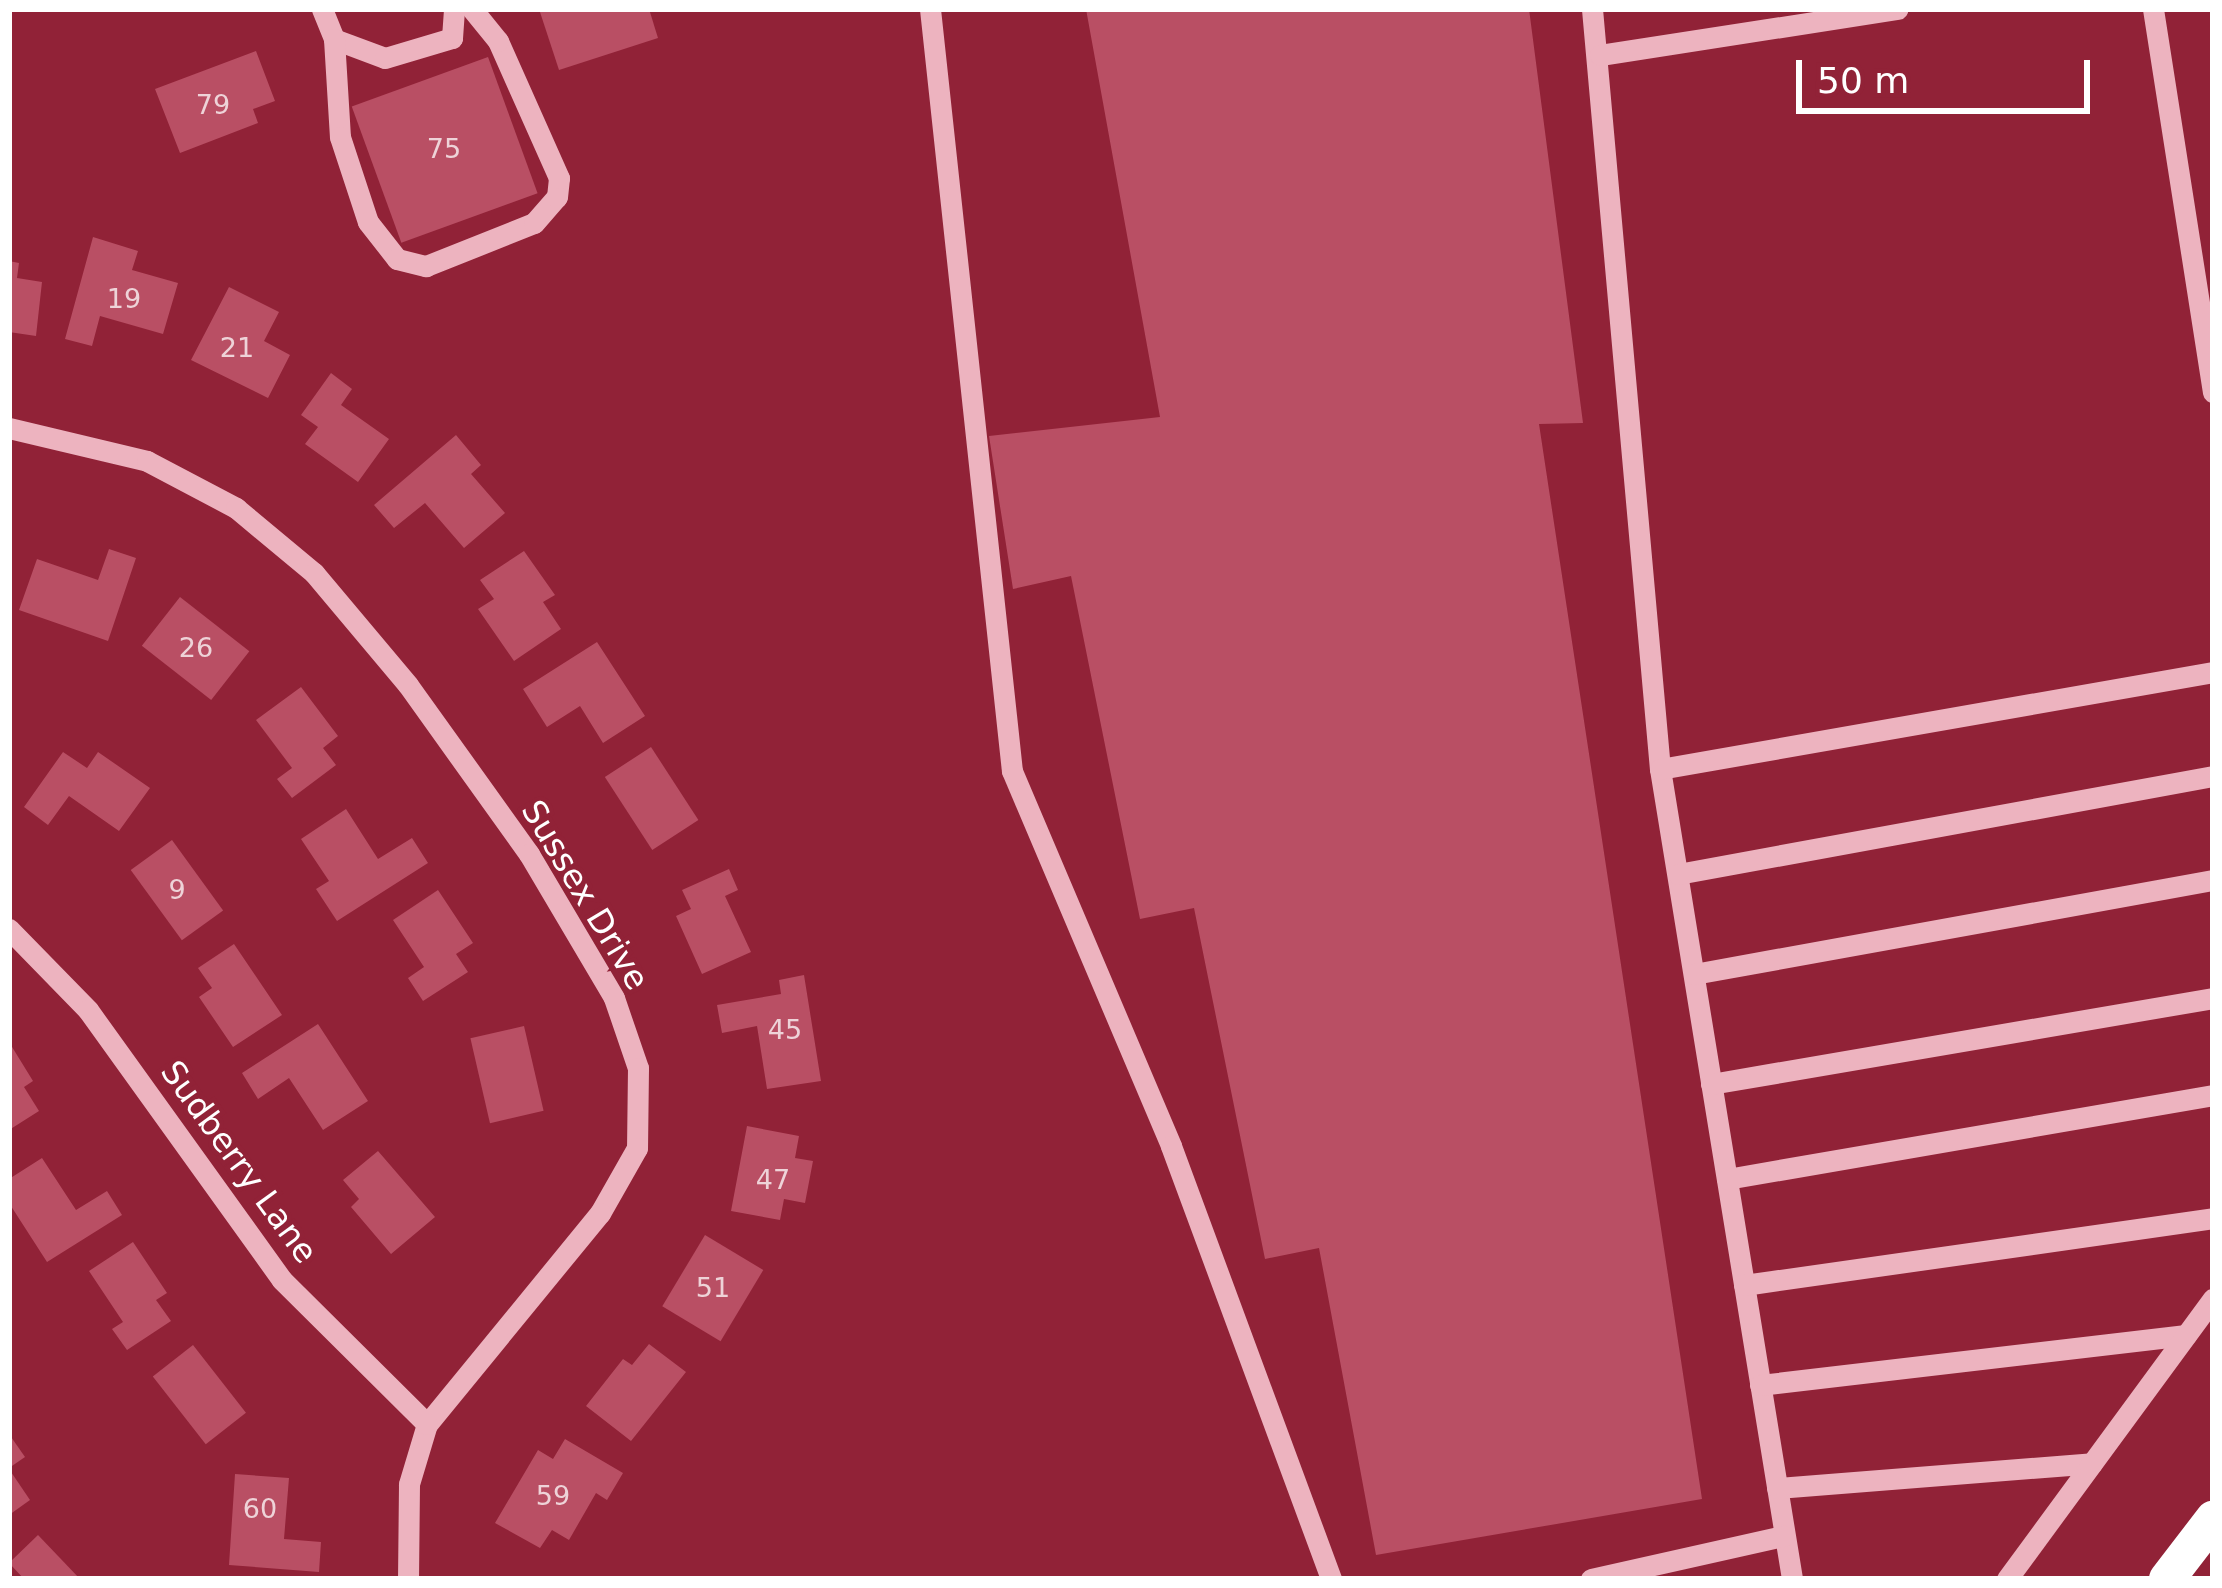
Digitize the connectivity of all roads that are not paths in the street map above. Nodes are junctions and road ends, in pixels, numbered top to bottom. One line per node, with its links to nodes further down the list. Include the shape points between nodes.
1 (322, 9): 8 (street)
2 (454, 9): 8 (street, via 452,38 386,58)
3 (472, 9): 8 (street, via 498,40 560,178 557,197 534,223 426,266 397,259 368,222 340,136)
4 (930, 9): 34 (street, via 1012,771 1172,1146)
5 (1592, 9): 9 (street)
6 (1898, 9): 9 (street)
7 (2153, 9): 10 (street)
8 (334, 39)
9 (1600, 55): 13 (street, via 1624,417)
10 (2213, 392)
11 (9, 428): 28 (street, Sussex Drive, via 147,461 236,508 314,573 408,685 529,854 614,998 638,1068 637,1148 600,1214)
12 (2213, 672): 13 (street)
13 (1660, 769): 15 (street)
14 (2213, 776): 15 (street)
15 (1678, 874): 18 (street)
16 (2213, 880): 18 (street)
17 (9, 929): 28 (street, Sudberry Lane, via 88,1010 282,1280)
18 (1694, 974): 20 (street)
19 (2213, 998): 20 (street)
20 (1712, 1084): 22 (street)
21 (2213, 1095): 22 (street)
22 (1727, 1179): 24 (street)
23 (2213, 1218): 24 (street)
24 (1744, 1285): 27 (street)
25 (2213, 1299): 26 (street)
26 (2186, 1335): 27 (street); 29 (street)
27 (1760, 1385): 30 (street)
28 (427, 1424): 33 (street, Sussex Drive, via 409,1484)
29 (2092, 1463): 30 (street); 37 (street)
30 (1777, 1488): 32 (street)
31 (2213, 1520): 38 (highway)
32 (1784, 1536): 35 (street); 36 (street)
33 (408, 1579)
34 (1330, 1579)
35 (1591, 1579)
36 (1792, 1579)
37 (2007, 1579)
38 (2167, 1579)

